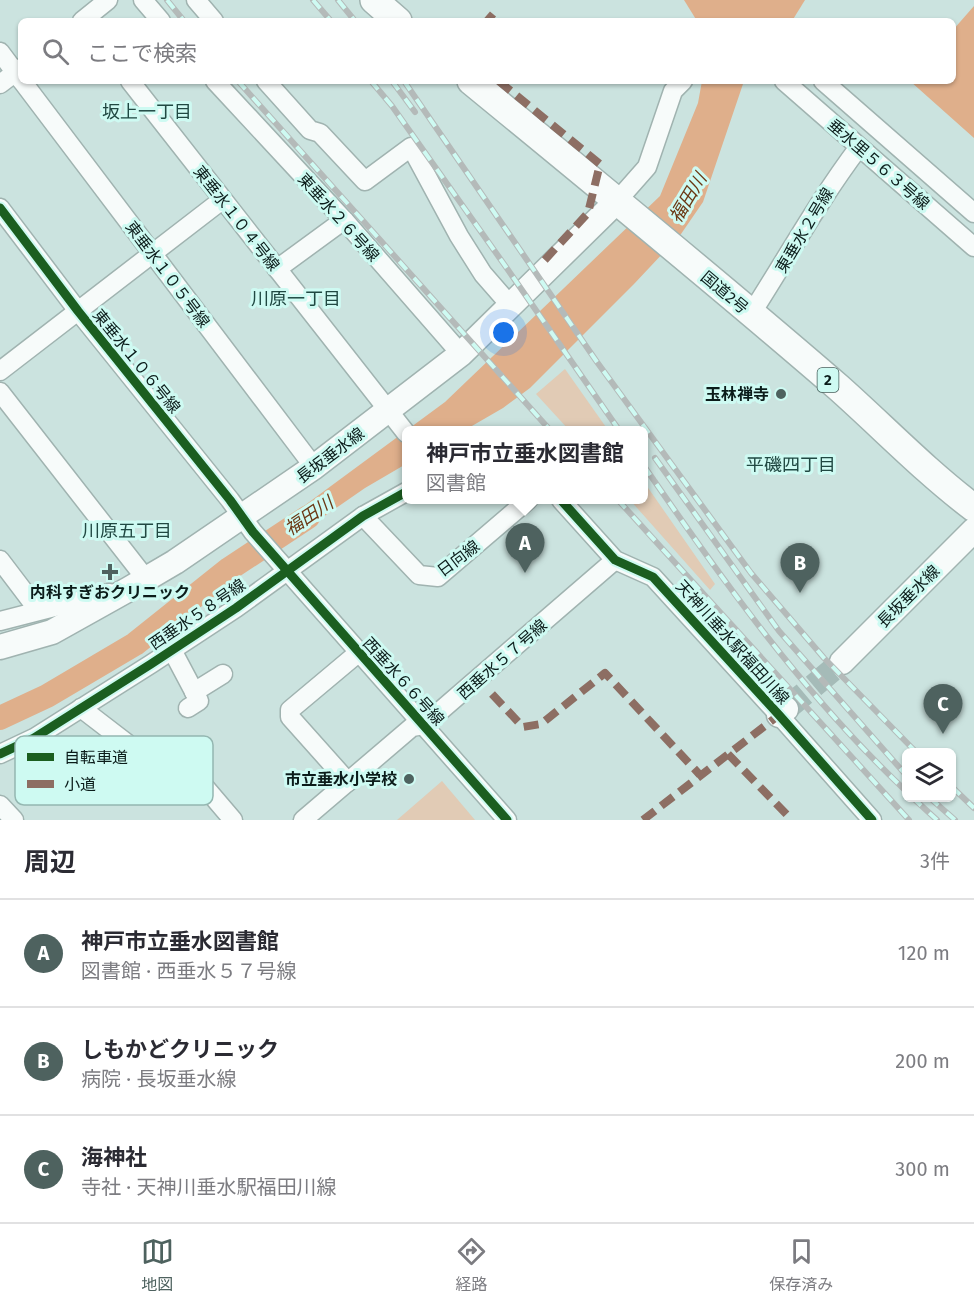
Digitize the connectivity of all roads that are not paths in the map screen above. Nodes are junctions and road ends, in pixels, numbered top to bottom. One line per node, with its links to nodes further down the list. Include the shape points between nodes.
1 (108, 0): 5 (street)
2 (143, 0): 6 (street)
3 (196, 0): 7 (street)
4 (374, 0): 8 (highway)
5 (87, 18)
6 (158, 18)
7 (211, 18)
8 (395, 18)
9 (0, 52): 10 (street, 東垂水１０５号線)
10 (18, 73)
11 (18, 76): 12 (street)
12 (0, 84)
13 (27, 84): 28 (street, 東垂水１０５号線)
14 (132, 84): 22 (street, 東垂水１０４号線)
15 (218, 84): 26 (street, 東垂水２６号線)
16 (269, 84): 30 (street, via 365,182 411,147 459,236 483,274)
17 (475, 84): 23 (highway, 国道2号 / 2)
18 (680, 84): 23 (street, via 673,91 647,167)
19 (787, 84): 21 (street, 垂水里５６３号線)
20 (827, 84): 25 (street)
21 (859, 147): 27 (street, 垂水里５６３号線); 32 (street, 東垂水２号線, via 832,183)
22 (222, 200): 28 (street); 29 (street, 東垂水１０４号線)
23 (625, 207): 30 (main road, 長坂垂水線); 32 (highway, 国道2号 / 2)
24 (0, 208): 31 (street, 東垂水１０６号線)
25 (974, 213)
26 (344, 220): 29 (street); 33 (street, 東垂水２６号線)
27 (974, 247)
28 (153, 253): 31 (street); 37 (street, 東垂水１０５号線)
29 (277, 269): 36 (street, 東垂水１０４号線)
30 (511, 306): 33 (main road, 長坂垂水線)
31 (78, 311): 34 (street); 43 (street, 東垂水１０６号線)
32 (751, 314): 41 (highway, 国道2号 / 2)
33 (461, 354): 36 (main road, 長坂垂水線)
34 (0, 371)
35 (0, 392): 48 (street)
36 (397, 423): 37 (main road, 長坂垂水線)
37 (314, 467): 43 (main road, 長坂垂水線)
38 (402, 494): 42 (street, 西垂水５８号線)
39 (523, 504): 42 (street, 日向線, via 438,577 419,575)
40 (565, 504): 46 (street, 天神川垂水駅福田川線)
41 (974, 508)
42 (363, 516): 47 (street, 西垂水５８号線)
43 (248, 525): 47 (street, 東垂水１０６号線); 48 (main road, 長坂垂水線)
44 (974, 530): 54 (main road, 長坂垂水線)
45 (0, 560): 49 (street)
46 (615, 560): 57 (street, 西垂水５７号線); 69 (street, 天神川垂水駅福田川線, via 653,577 783,712)
47 (282, 567): 52 (street, 西垂水５８号線, via 236,608); 53 (street, 西垂水６６号線)
48 (138, 584): 49 (street); 51 (main road, 長坂垂水線, via 52,632)
49 (38, 610): 50 (street)
50 (0, 621)
51 (0, 647)
52 (172, 650): 55 (street, via 191,700); 56 (street, 西垂水５８号線)
53 (358, 653): 57 (street, 西垂水６６号線); 62 (street, via 290,710 290,717)
54 (842, 663)
55 (223, 674)
56 (81, 708): 58 (street, 西垂水５８号線); 59 (street)
57 (424, 725): 62 (street, 西垂水５７号線, via 412,727); 68 (street, 西垂水６６号線)
58 (37, 736)
59 (117, 736)
60 (15, 747): 61 (street, 西垂水５８号線)
61 (0, 754)
62 (348, 782): 67 (street, 西垂水５７号線)
63 (213, 797): 66 (street)
64 (0, 805): 65 (street)
65 (14, 820)
66 (233, 820)
67 (303, 820)
68 (507, 820)
69 (872, 820)

